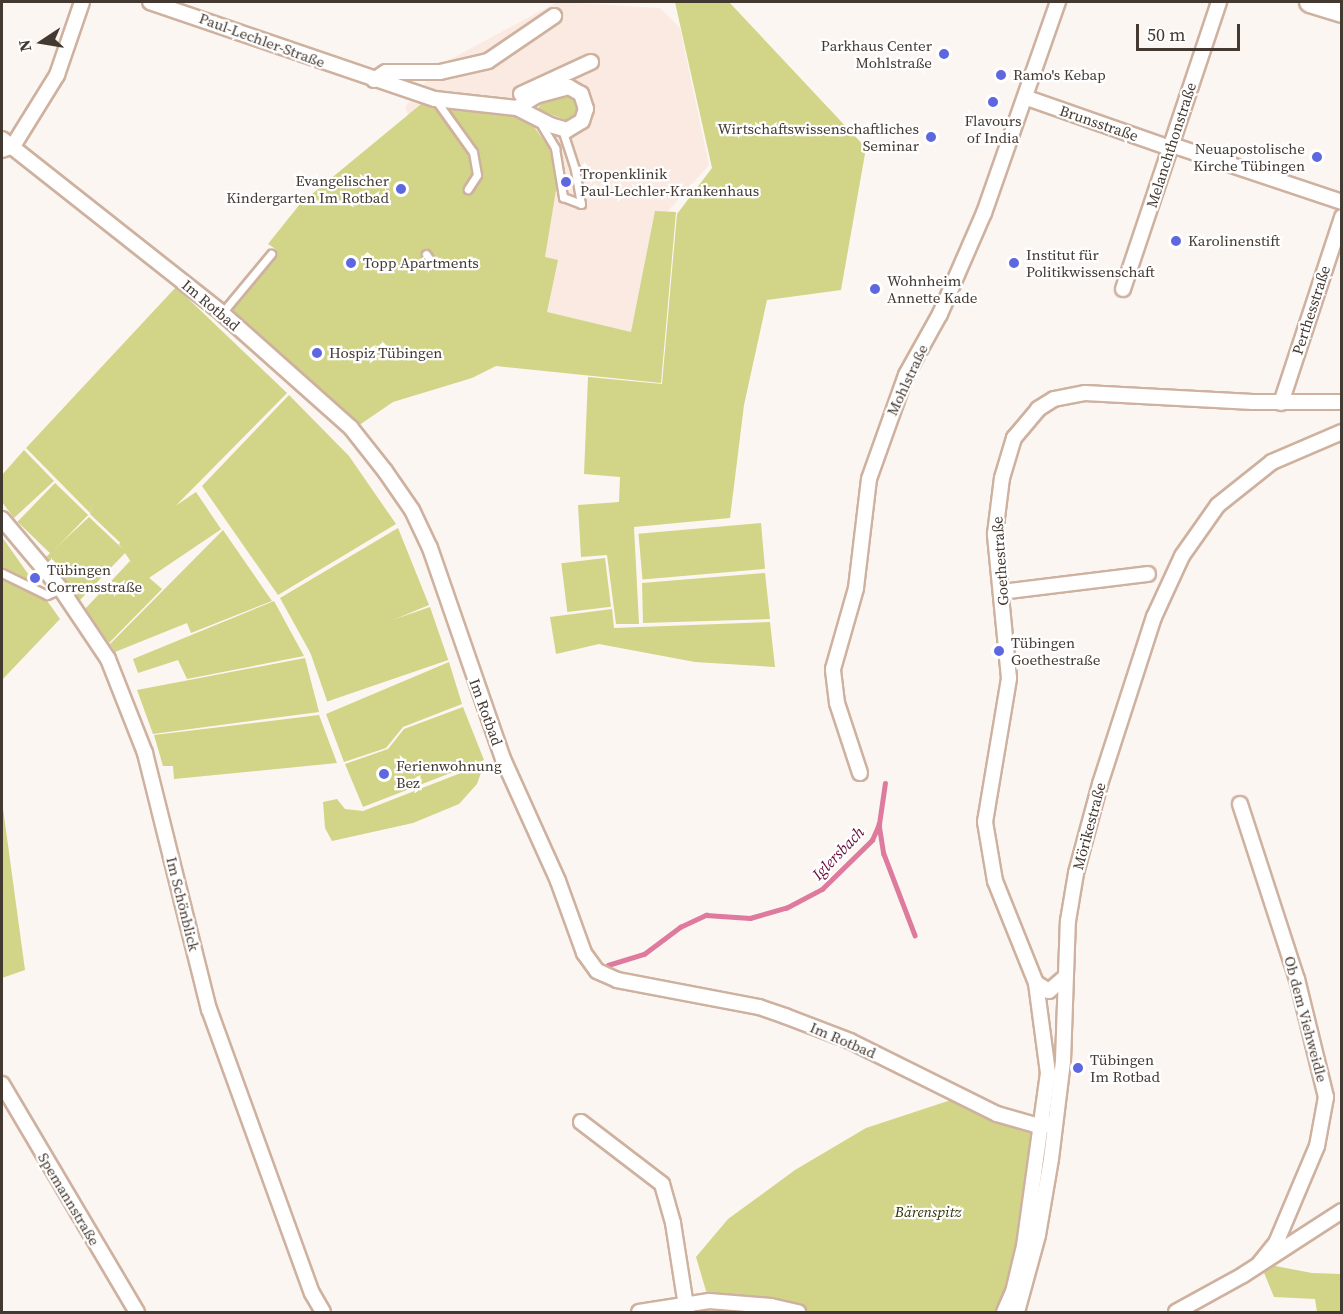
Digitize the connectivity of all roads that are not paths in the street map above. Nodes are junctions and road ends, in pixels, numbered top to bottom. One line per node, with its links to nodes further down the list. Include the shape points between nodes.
1 (82, 2): 16 (street, via 57,75)
2 (150, 2): 9 (street, Paul-Lechler-Straße)
3 (1058, 2): 10 (street, Mohlstraße)
4 (1219, 2): 17 (street, Melanchthonstraße)
5 (1310, 2): 6 (main road)
6 (1341, 12)
7 (554, 16): 9 (street, via 488,61 440,72 386,72)
8 (591, 62): 12 (street, via 548,79)
9 (374, 80): 11 (street, Paul-Lechler-Straße)
10 (1027, 98): 17 (street, Brunsstraße); 34 (street, Mohlstraße, via 969,249 899,392 869,479 856,588 833,669 837,703)
11 (435, 99): 12 (street, Paul-Lechler-Straße); 18 (lane, via 473,152 477,175)
12 (501, 106): 13 (street, Paul-Lechler-Straße)
13 (518, 108): 14 (street, Paul-Lechler-Straße); 15 (street, via 559,87 575,90 584,101 585,116 574,127)
14 (533, 114): 15 (street, Paul-Lechler-Straße); 15 (lane, via 555,148 563,197 581,204)
15 (562, 129)
16 (5, 145): 25 (street, Im Rotbad)
17 (1171, 146): 19 (street, Brunsstraße); 24 (street, Melanchthonstraße)
18 (468, 189)
19 (1341, 202)
20 (1341, 217): 27 (street, Perthesstraße)
21 (271, 254): 25 (lane)
22 (426, 254): 23 (lane)
23 (434, 264)
24 (1123, 289)
25 (222, 313): 40 (street, Im Rotbad, via 362,442 405,500 430,548 502,759 558,881 584,953 597,971 617,980 759,1007 871,1051 982,1108)
26 (1341, 402): 27 (street, Goethestraße)
27 (1281, 403): 33 (street, Goethestraße, via 1085,393 1054,399 1038,409 1014,438 1002,478 995,534)
28 (1341, 432): 36 (street, Mörikestraße, via 1282,457 1250,477 1208,516 1182,556 1141,655 1087,830 1068,921)
29 (2, 519): 32 (street, Im Schönblick)
30 (2, 573): 32 (lane, via 47,595)
31 (1148, 574): 33 (street)
32 (61, 589): 45 (street, Im Schönblick, via 108,659 145,753 209,1009 312,1293)
33 (1001, 592): 37 (street, Goethestraße, via 1009,678 986,804 986,840 995,881)
34 (860, 773)
35 (1240, 804): 42 (street, Ob dem Viehweidle, via 1297,979 1326,1097 1317,1146 1276,1243)
36 (1065, 977): 37 (street, via 1049,991); 40 (street, Mörikestraße, via 1063,1061)
37 (1036, 983): 40 (street, Goethestraße, via 1048,1072)
38 (2, 1084): 44 (street, Spemannstraße)
39 (581, 1122): 43 (street, via 662,1184)
40 (1049, 1125): 48 (street, Mörikestraße, via 1021,1262); 49 (street, Mörikestraße, via 1038,1235)
41 (1341, 1211): 42 (street)
42 (1260, 1263): 50 (street)
43 (687, 1308): 46 (street); 47 (street, via 709,1301)
44 (137, 1312)
45 (323, 1312)
46 (639, 1312)
47 (796, 1312)
48 (1004, 1312)
49 (1017, 1312)
50 (1176, 1312)

